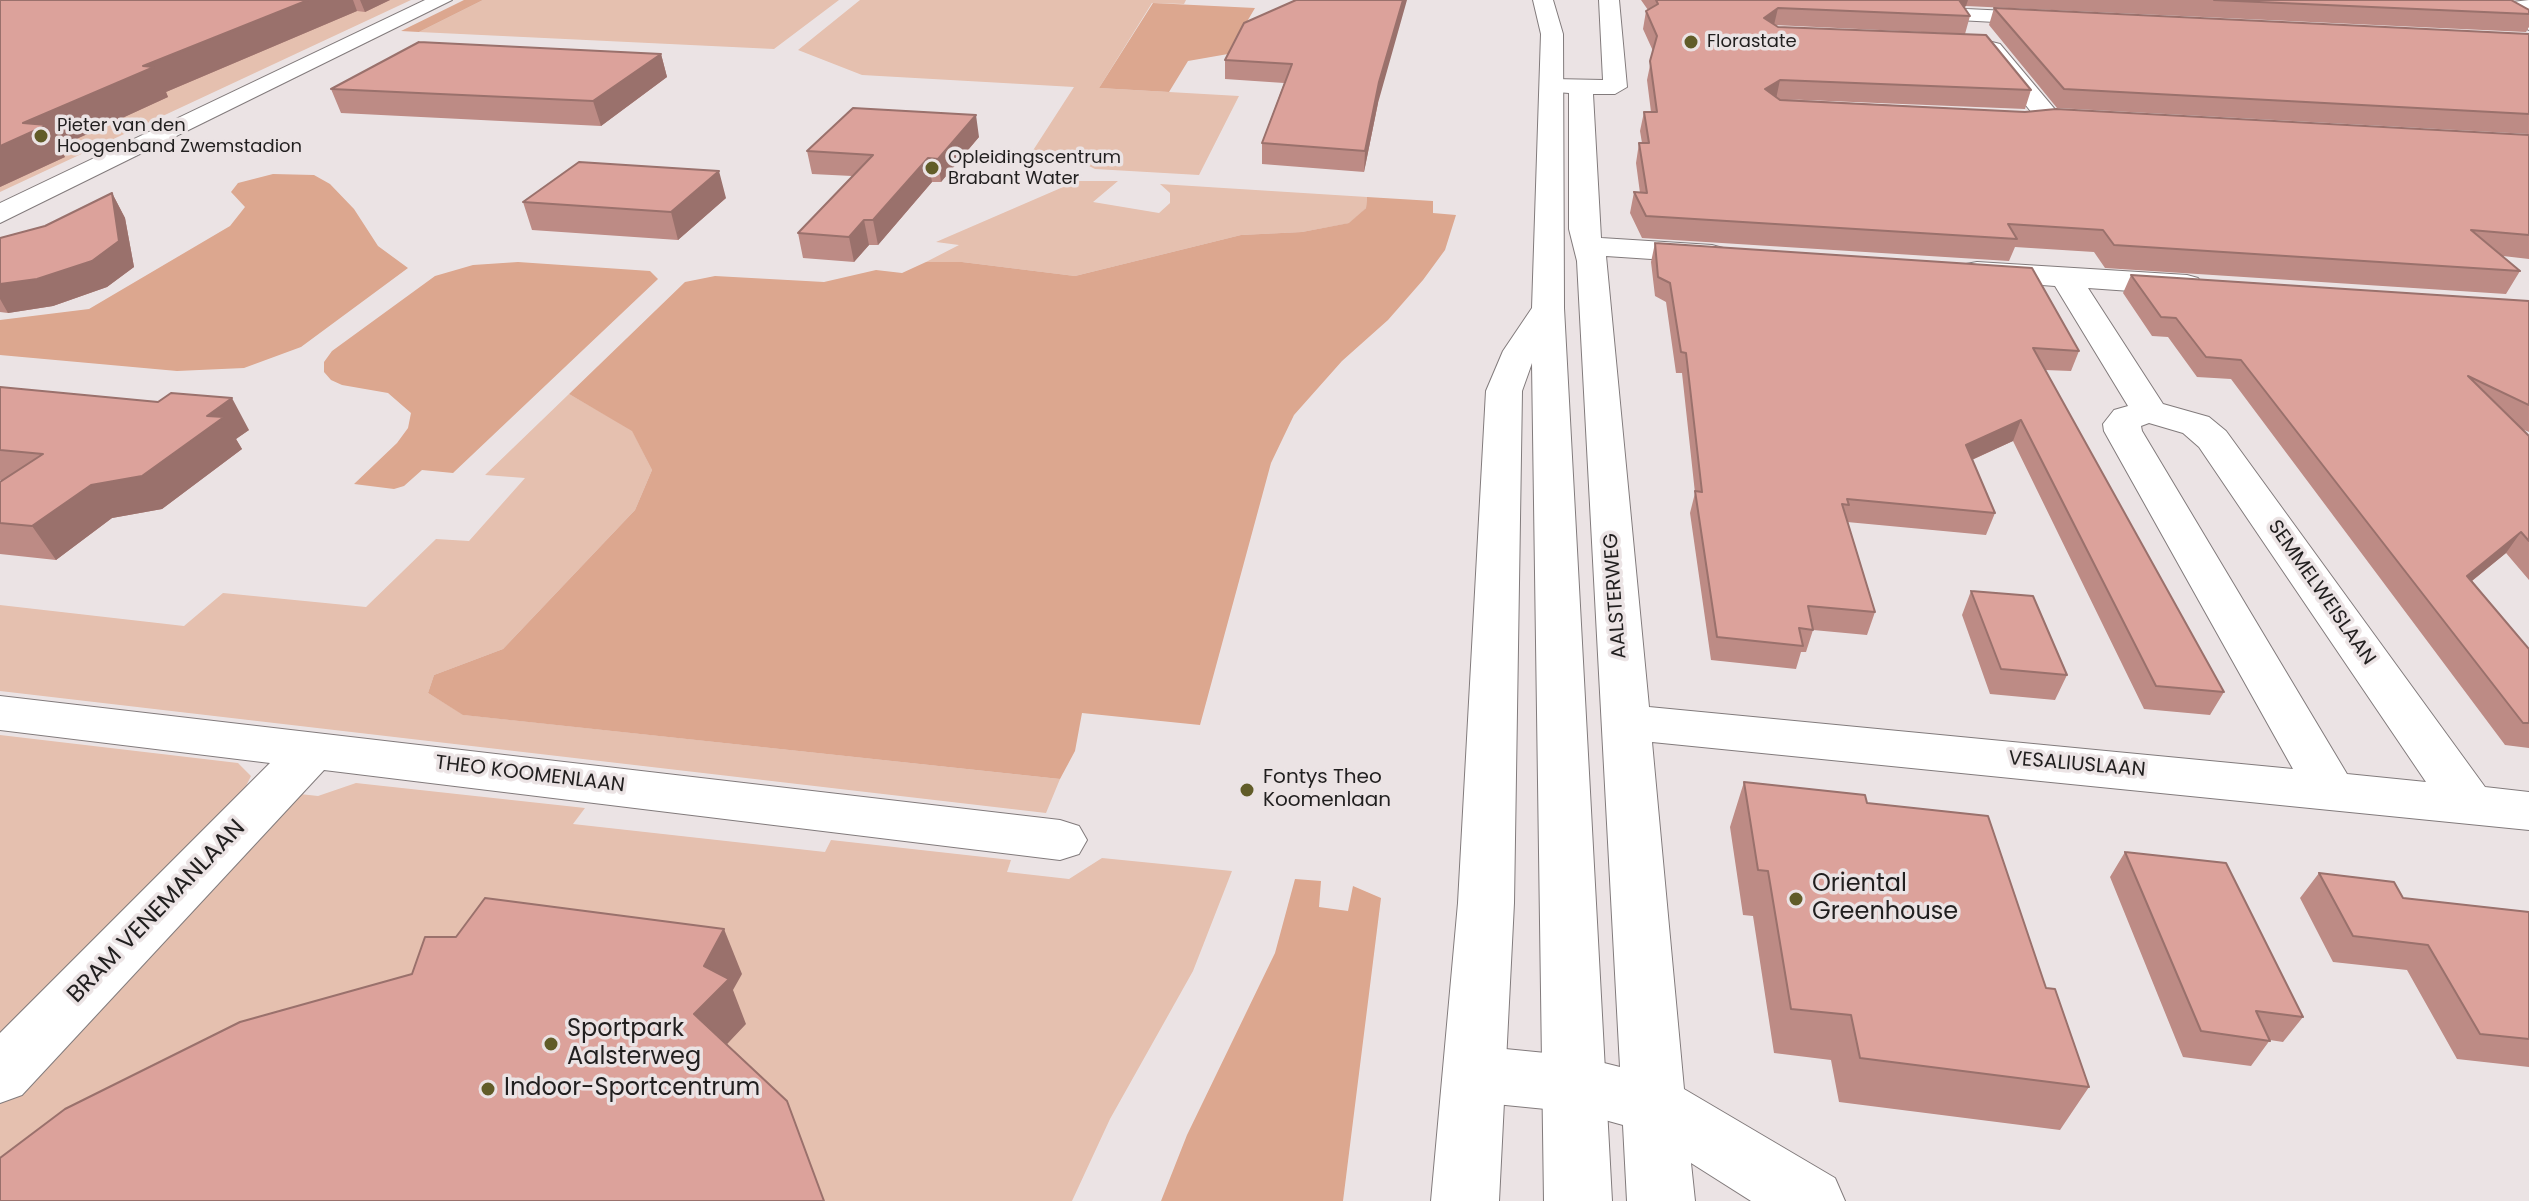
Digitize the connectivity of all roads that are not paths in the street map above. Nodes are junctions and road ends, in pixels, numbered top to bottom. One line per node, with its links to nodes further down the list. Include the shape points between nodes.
1 (442, 0): 13 (street)
2 (1543, 0): 8 (street, via 1552,34)
3 (1609, 0): 9 (street, via 1615,87)
4 (2529, 5): 7 (street, via 2505,11)
5 (1960, 7): 6 (street); 10 (street, via 1981,44)
6 (2075, 20)
7 (2529, 24)
8 (1549, 85): 9 (street); 19 (street)
9 (1581, 87): 14 (street, AALSTERWEG)
10 (2049, 118): 11 (street); 12 (street)
11 (2080, 120)
12 (2018, 121)
13 (0, 214)
14 (1588, 246): 15 (street); 22 (street, AALSTERWEG)
15 (1747, 257)
16 (1954, 270): 17 (street)
17 (2065, 277): 18 (street); 20 (street)
18 (2220, 287)
19 (1548, 308): 28 (street, via 1520,351 1504,391 1488,863); 30 (street)
20 (2150, 412): 24 (street, via 2127,418 2123,431); 25 (street, SEMMELWEISLAAN, via 2196,425 2213,439)
21 (0, 713): 23 (street, THEO KOOMENLAAN)
22 (1624, 722): 24 (street, VESALIUSLAAN); 31 (street, AALSTERWEG)
23 (314, 749): 27 (street, THEO KOOMENLAAN); 29 (street, BRAM VENEMANLAAN)
24 (2330, 789): 25 (street, VESALIUSLAAN)
25 (2469, 804): 26 (street, VESALIUSLAAN)
26 (2529, 811)
27 (1060, 840)
28 (1475, 1074): 30 (street); 32 (street)
29 (0, 1075)
30 (1576, 1084): 31 (street); 33 (street)
31 (1655, 1105): 34 (street, AALSTERWEG); 35 (street)
32 (1465, 1201)
33 (1578, 1201)
34 (1661, 1201)
35 (1811, 1201)

